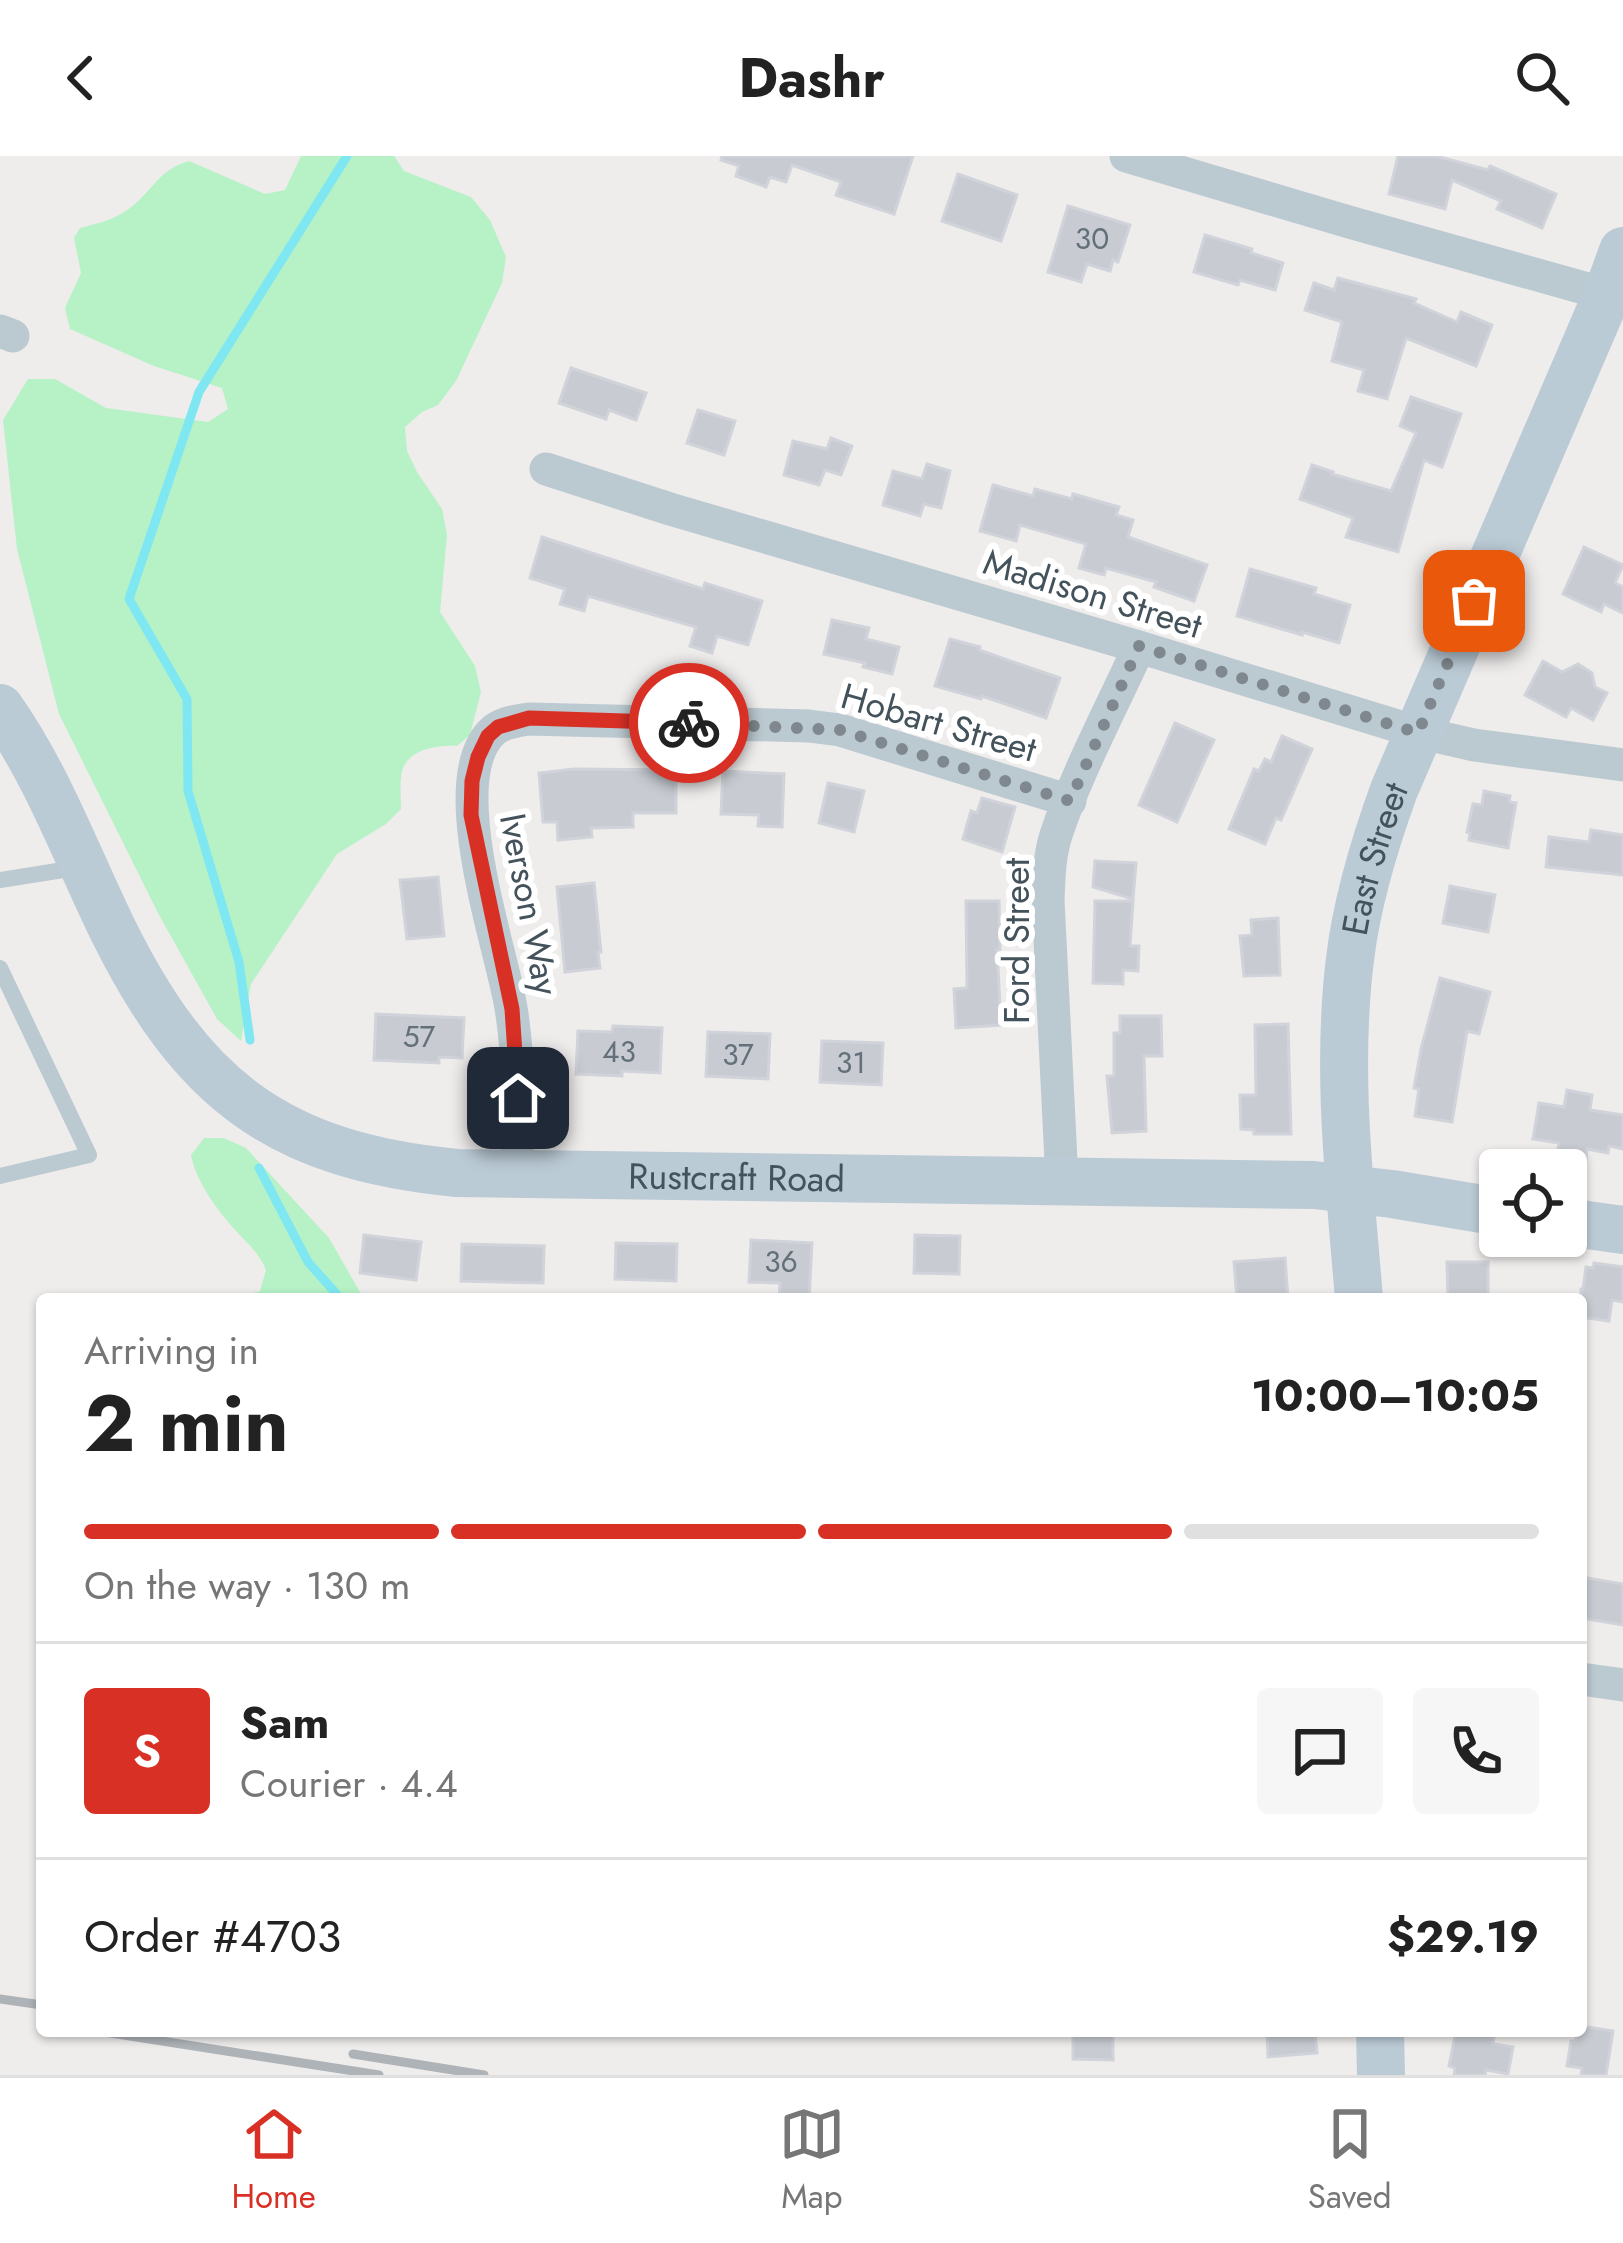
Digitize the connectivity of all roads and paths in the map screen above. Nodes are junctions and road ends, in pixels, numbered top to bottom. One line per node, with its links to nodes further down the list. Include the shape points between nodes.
1 (1126, 156): 2 (street)
2 (1618, 282): 7 (main road, East Street)
3 (546, 469): 4 (street, Madison Street)
4 (1139, 646): 7 (street, Madison Street); 9 (street, Ford Street)
5 (0, 708): 10 (main road, Rustcraft Road)
6 (498, 727): 9 (street, Hobart Street, via 529,718 840,730); 14 (street, Iverson Way, via 478,757 471,815 512,1009)
7 (1418, 733): 8 (street, Madison Street); 16 (main road, East Street, via 1375,842 1350,956)
8 (1623, 765)
9 (1070, 801): 15 (street, Ford Street, via 1052,852 1048,900)
10 (85, 867): 11 (lane); 14 (main road, Rustcraft Road, via 160,1014 217,1083 250,1108 364,1159)
11 (0, 880)
12 (0, 968): 13 (lane, via 89,1155)
13 (2, 1171)
14 (517, 1174): 15 (main road, Rustcraft Road)
15 (1062, 1181): 16 (main road, Rustcraft Road)
16 (1351, 1190): 17 (main road, Rustcraft Road); 20 (main road, East Street)
17 (1479, 1209)
18 (1587, 1225): 19 (main road)
19 (1623, 1230)
20 (1359, 1293)
21 (1587, 1680): 22 (street)
22 (1623, 1684)
23 (1380, 2037): 24 (main road)
24 (1381, 2075)

